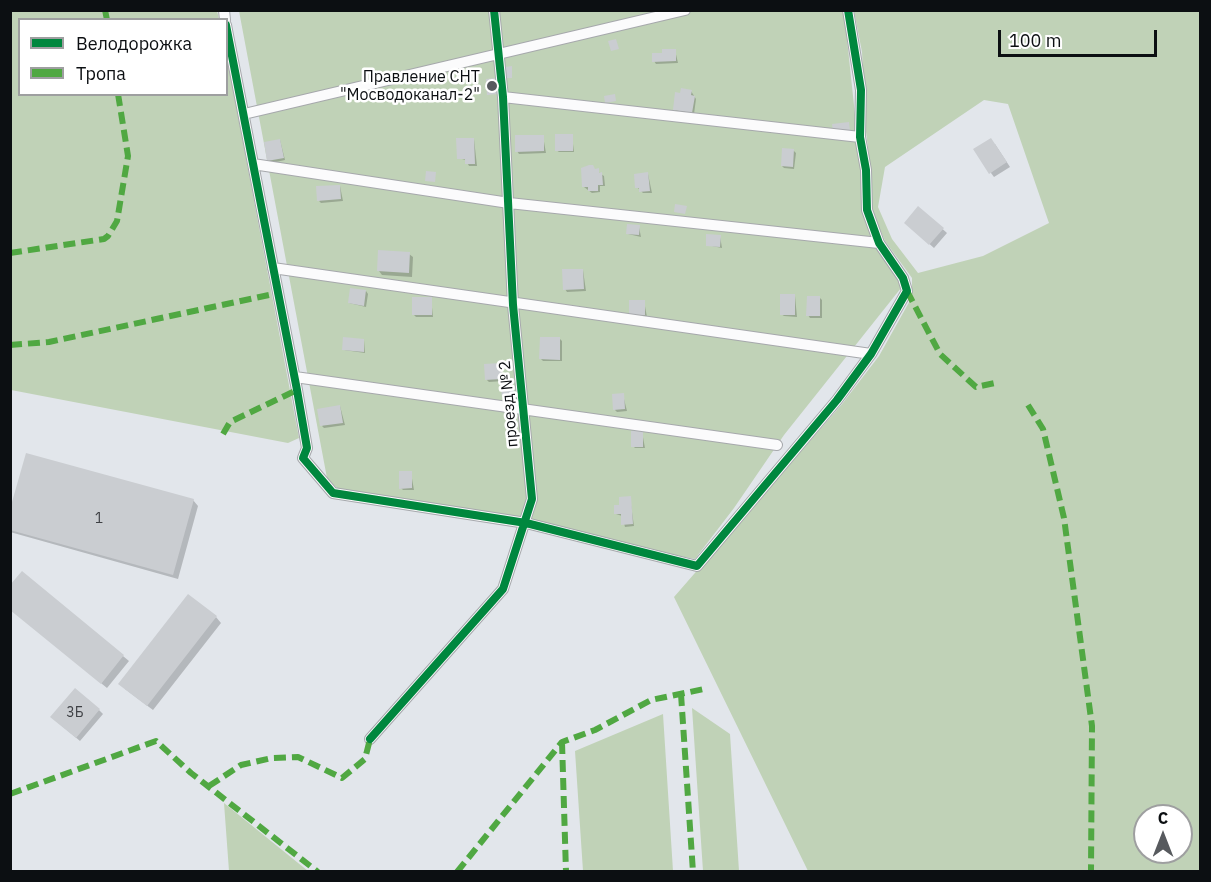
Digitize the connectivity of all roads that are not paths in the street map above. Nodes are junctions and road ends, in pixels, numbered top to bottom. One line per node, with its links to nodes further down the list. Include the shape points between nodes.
1 (494, 10): 5 (street, проезд № 2)
2 (685, 10): 5 (street)
3 (848, 10): 8 (street, via 861,90)
4 (228, 35): 7 (street)
5 (497, 55): 6 (street, проезд № 2); 7 (street)
6 (503, 97): 8 (street); 10 (street, проезд № 2)
7 (244, 114): 9 (street)
8 (860, 138): 11 (street, via 867,210)
9 (254, 164): 10 (street); 12 (street)
10 (509, 203): 11 (street); 13 (street, проезд № 2)
11 (879, 243): 14 (street, via 903,278 907,291)
12 (273, 268): 13 (street); 15 (street)
13 (513, 305): 14 (street); 16 (street, проезд № 2)
14 (871, 354): 18 (street, via 697,567)
15 (295, 377): 16 (street); 18 (street, via 307,448 303,458 333,493)
16 (522, 411): 17 (street); 18 (street, проезд № 2, via 532,499)
17 (777, 445)
18 (526, 523): 19 (street, проезд № 2, via 503,589)
19 (369, 739)

